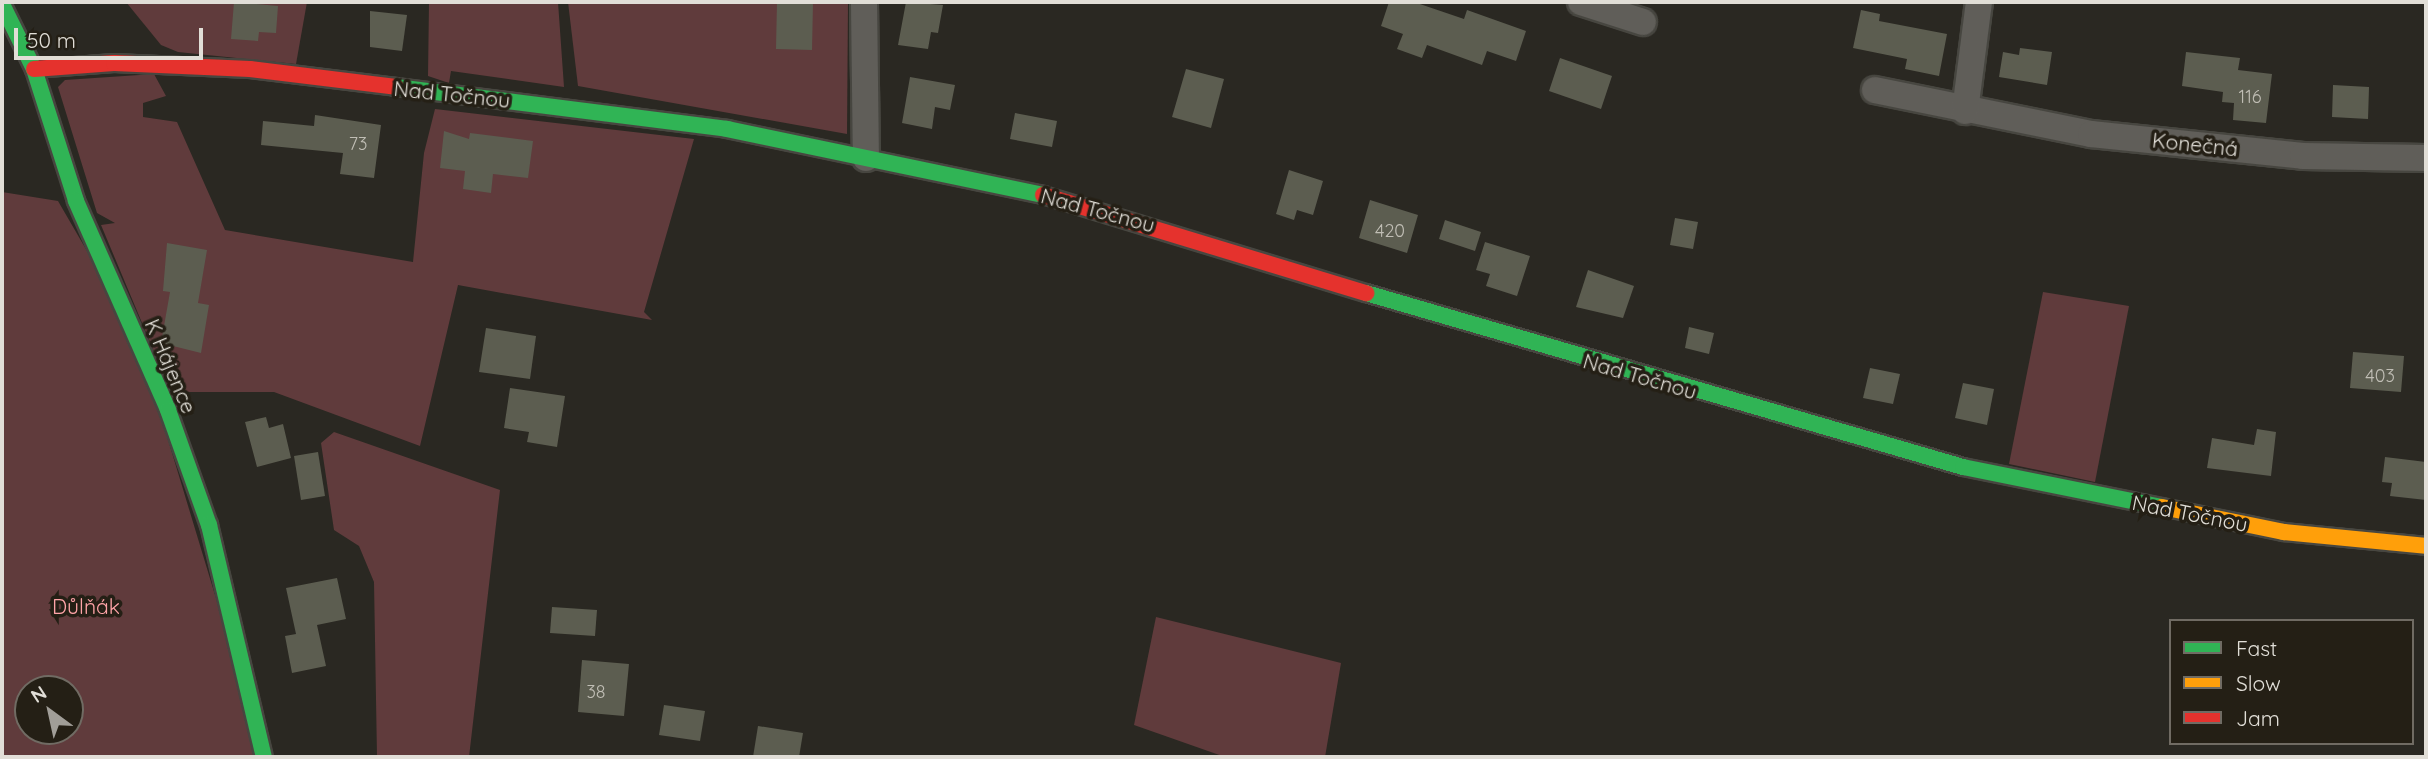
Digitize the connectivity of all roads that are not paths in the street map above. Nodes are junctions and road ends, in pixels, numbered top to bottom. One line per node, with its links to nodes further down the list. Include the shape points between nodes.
1 (864, 2): 9 (street)
2 (1581, 2): 5 (street)
3 (1979, 2): 8 (street)
4 (2, 4): 6 (street, K Hájence)
5 (1643, 22)
6 (34, 69): 9 (street, Nad Točnou, via 114,63 250,69 576,107); 12 (street, K Hájence, via 76,201 168,410 209,525)
7 (1875, 90): 8 (street, Konečná)
8 (1965, 111): 10 (street, Konečná, via 2091,134 2303,156)
9 (866, 158): 11 (street, Nad Točnou, via 1073,201 1525,343 1963,467 2284,532)
10 (2426, 158)
11 (2426, 546)
12 (264, 757)

